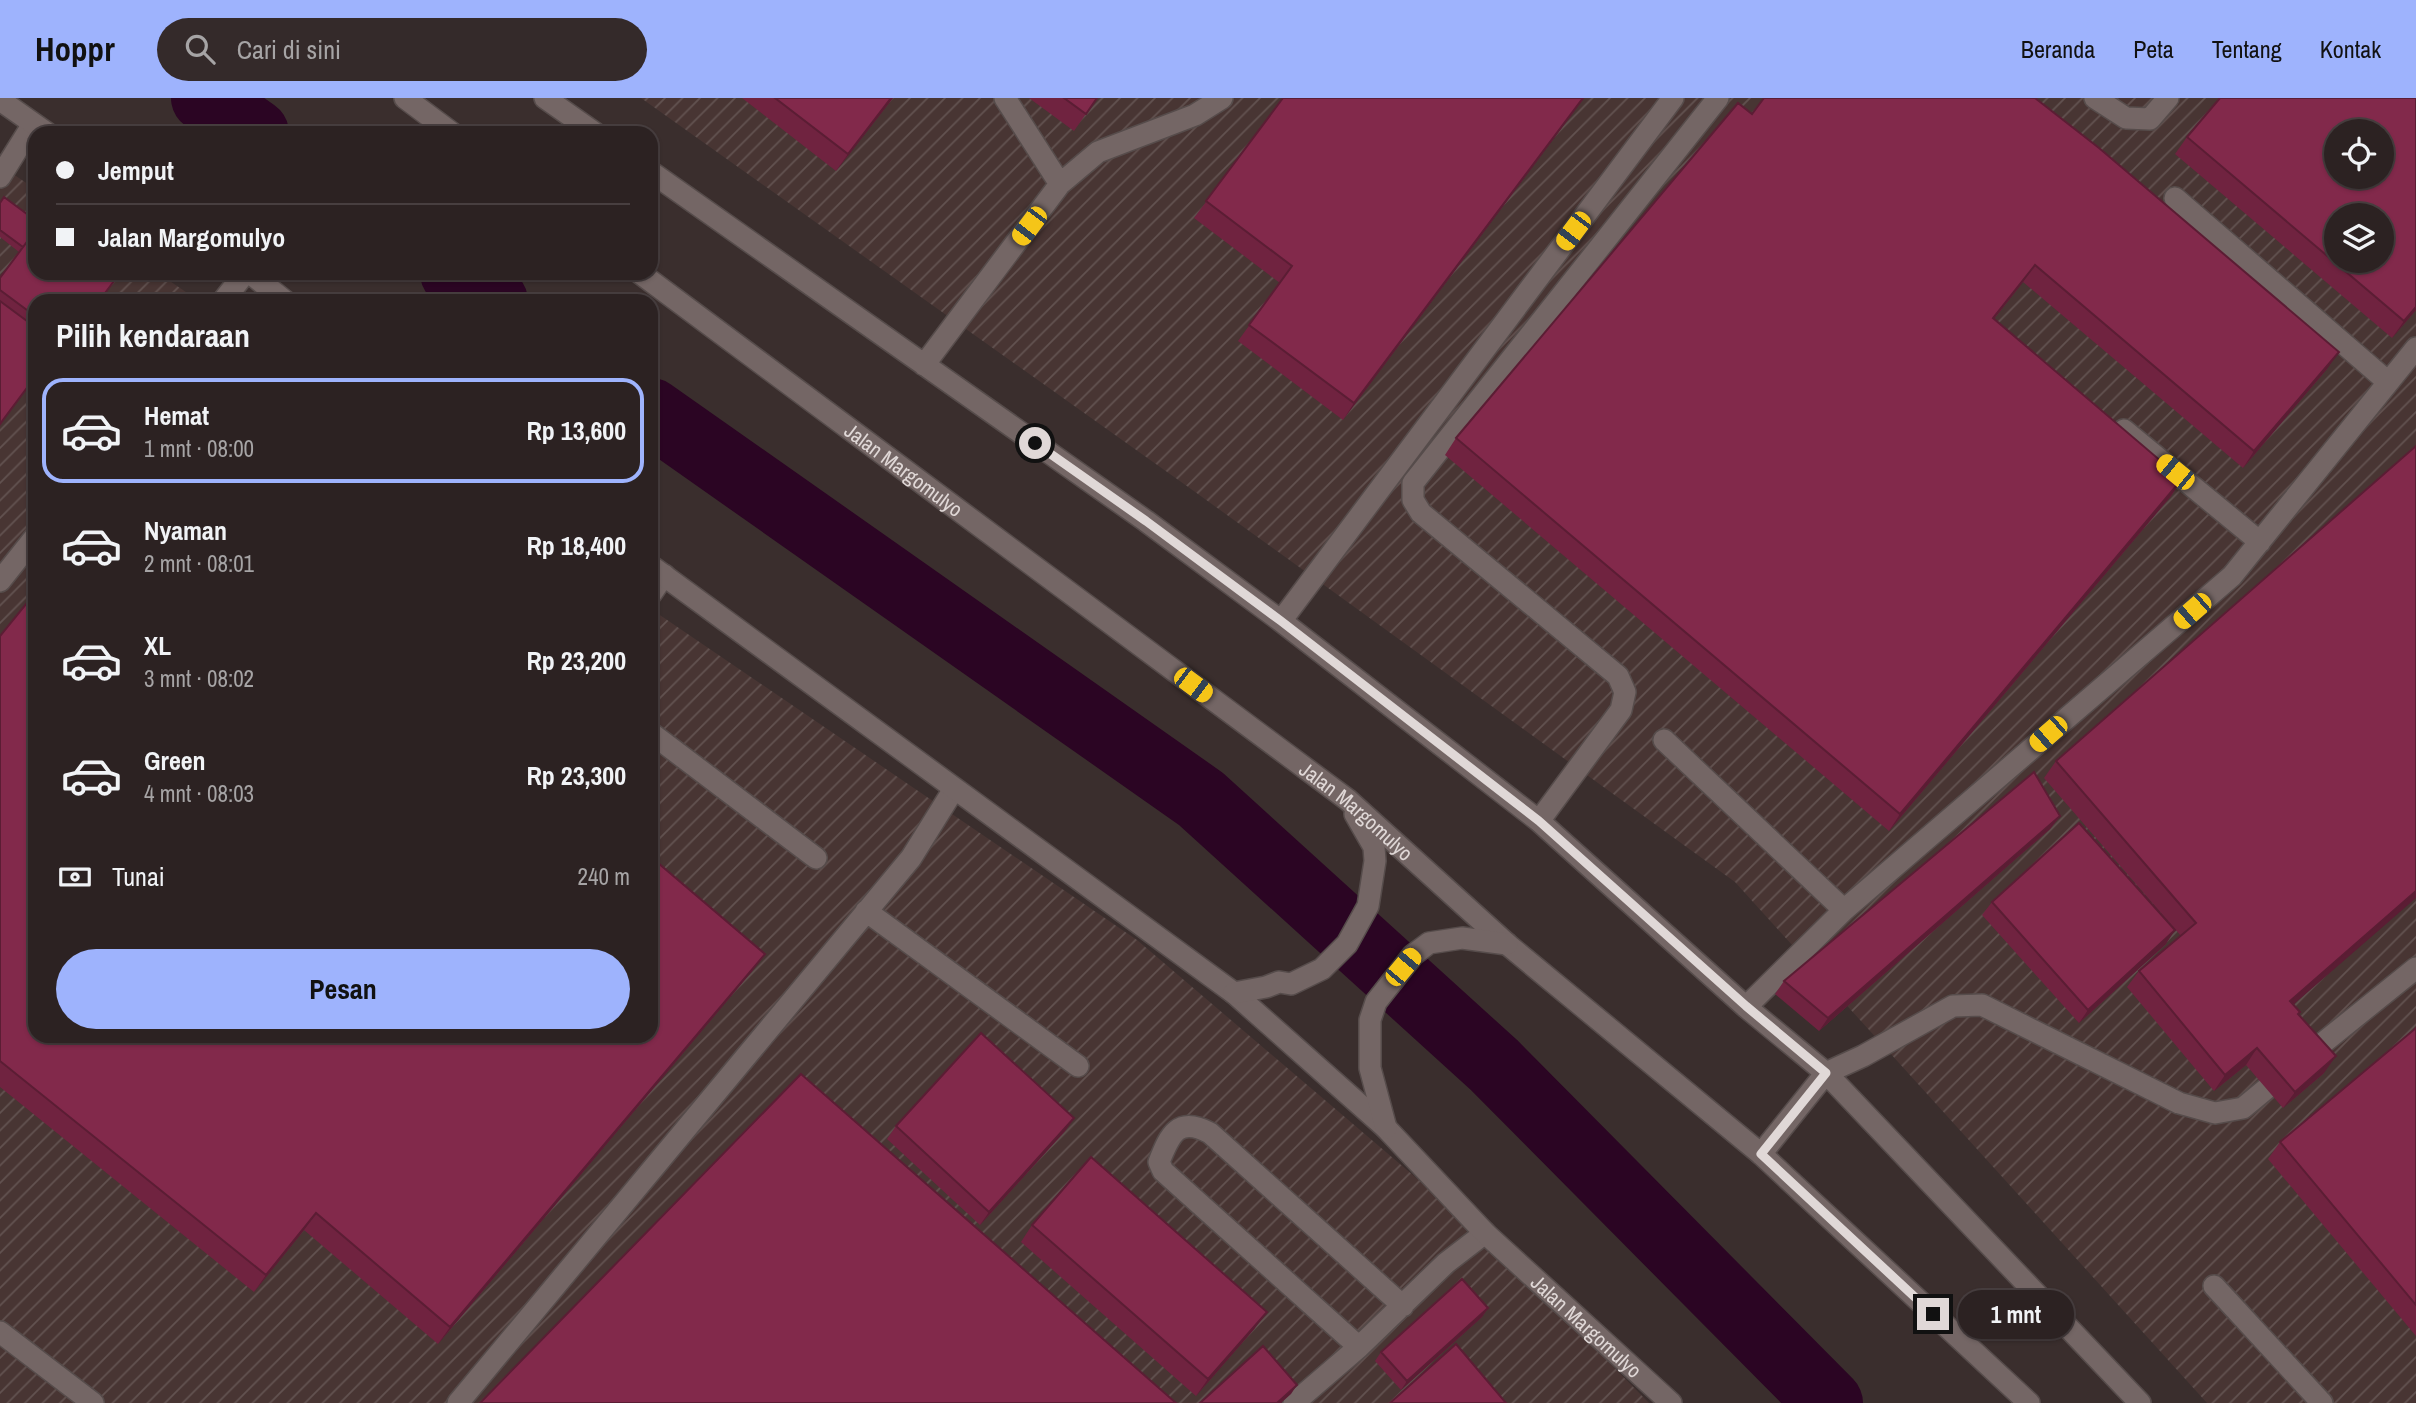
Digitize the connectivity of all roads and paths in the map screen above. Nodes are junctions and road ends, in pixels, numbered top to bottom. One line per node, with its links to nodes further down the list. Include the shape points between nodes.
1 (405, 98): 11 (main road)
2 (545, 98): 12 (main road)
3 (1005, 98): 16 (main road)
4 (1222, 98): 16 (main road, via 1195,115 1098,152)
5 (1673, 98): 31 (main road)
6 (1718, 98): 36 (main road, via 1413,483 1413,500 1421,513 1618,676 1625,692 1621,710)
7 (2095, 98): 8 (main road, via 2126,118 2150,119)
8 (2168, 98)
9 (0, 100): 10 (main road)
10 (37, 126)
11 (443, 126)
12 (585, 126)
13 (28, 143): 14 (main road)
14 (0, 177)
15 (658, 177): 24 (main road)
16 (1060, 184): 24 (main road)
17 (2175, 198): 25 (main road)
18 (242, 280): 21 (main road)
19 (257, 280): 22 (main road)
20 (649, 280): 35 (main road, Jalan Margomulyo)
21 (229, 294)
22 (276, 294)
23 (2416, 348): 25 (main road)
24 (924, 365): 31 (main road)
25 (2388, 382): 27 (main road)
26 (2110, 419): 27 (main road)
27 (2260, 542): 38 (main road, via 2232,576)
28 (28, 546): 30 (main road)
29 (658, 570): 34 (main road, Jalan Margomulyo)
30 (0, 581)
31 (1281, 621): 36 (main road)
32 (658, 738): 37 (main road)
33 (1664, 740): 38 (main road)
34 (954, 789): 39 (main road, via 911,858); 42 (main road, Jalan Margomulyo)
35 (1348, 800): 40 (main road, Jalan Margomulyo); 42 (main road, via 1374,847 1375,861 1368,906 1347,944 1322,969 1292,984 1279,982)
36 (1539, 821): 43 (main road)
37 (816, 858)
38 (1844, 910): 43 (main road)
39 (866, 911): 45 (main road); 56 (main road)
40 (1507, 944): 48 (main road, via 1462,938 1429,943 1413,954 1376,1002 1370,1020 1370,1068); 49 (main road, Jalan Margomulyo)
41 (2416, 968): 44 (main road)
42 (1234, 993): 48 (main road, Jalan Margomulyo)
43 (1746, 1006): 46 (main road)
44 (2308, 1055)
45 (1078, 1066)
46 (1826, 1073): 47 (main road, via 1953,1006 1982,1005 2179,1103 2215,1113 2243,1108); 49 (main road); 60 (main road)
47 (2266, 1089)
48 (1386, 1128): 50 (main road, Jalan Margomulyo)
49 (1761, 1154): 59 (main road, Jalan Margomulyo)
50 (1485, 1233): 52 (main road, via 1446,1263); 58 (main road, Jalan Margomulyo)
51 (2214, 1286): 61 (main road)
52 (1403, 1306): 54 (main road); 54 (main road, via 1210,1133 1195,1125 1181,1127 1167,1141 1159,1162 1163,1171)
53 (0, 1332): 55 (main road)
54 (1359, 1347): 57 (main road)
55 (93, 1403)
56 (458, 1403)
57 (1294, 1403)
58 (1671, 1403)
59 (2029, 1403)
60 (2140, 1403)
61 (2322, 1403)

